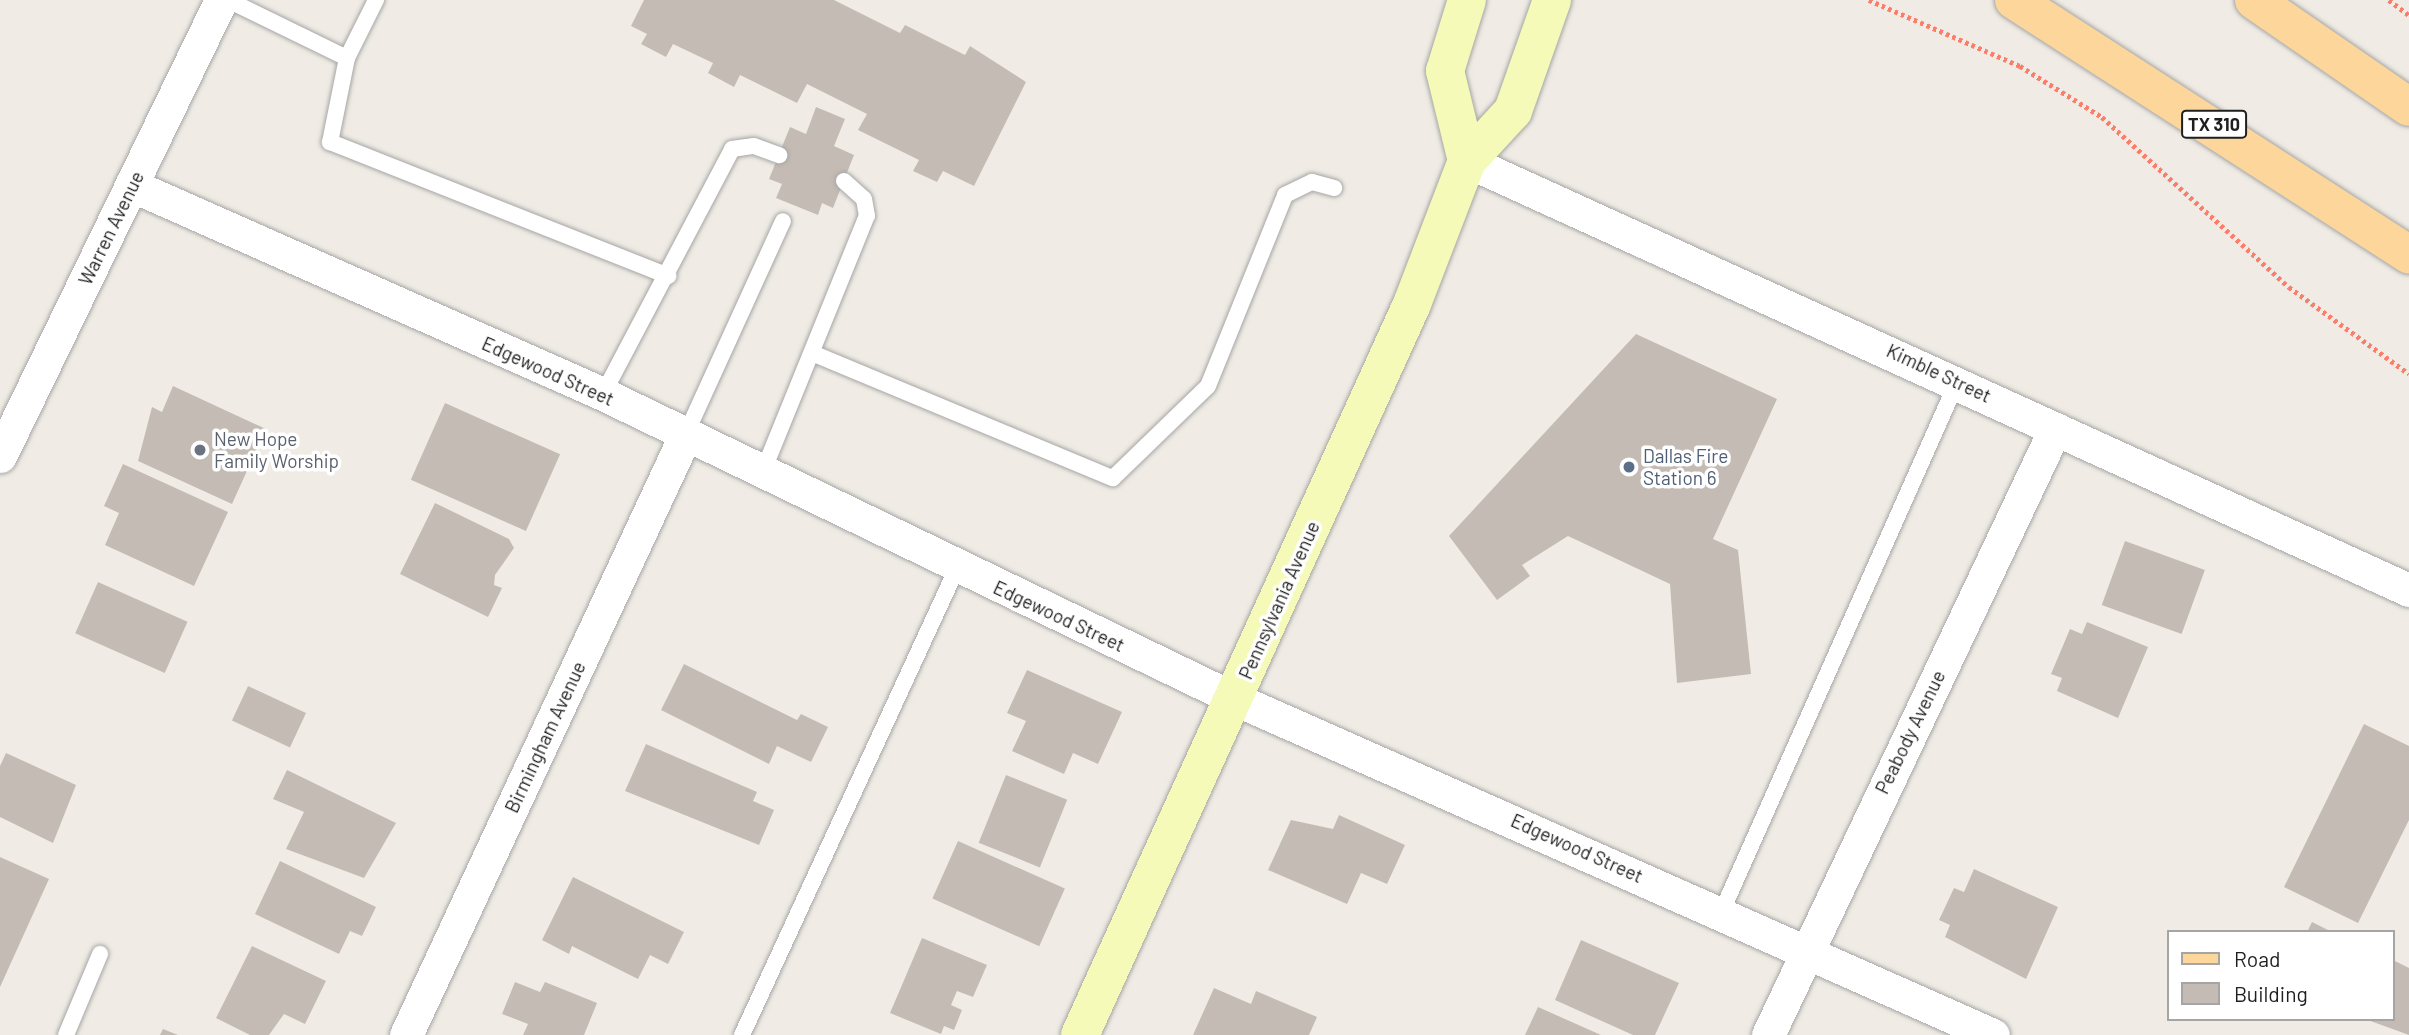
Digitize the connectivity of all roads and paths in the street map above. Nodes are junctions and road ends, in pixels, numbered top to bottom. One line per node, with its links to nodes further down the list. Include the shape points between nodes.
1 (221, 0): 16 (street, Warren Avenue)
2 (228, 0): 11 (lane)
3 (376, 0): 11 (lane)
4 (1467, 0): 14 (street, via 1445,71)
5 (1552, 0): 14 (street, Pennsylvania Avenue, via 1513,111)
6 (1869, 0): 22 (path, via 2020,66 2102,117 2289,287)
7 (2014, 0): 19 (main road, TX 310)
8 (2254, 0): 12 (main road)
9 (2389, 0): 10 (path)
10 (2409, 15)
11 (347, 58): 20 (lane, via 330,142)
12 (2409, 107)
13 (779, 155): 20 (lane, via 754,146 732,149)
14 (1467, 161): 23 (street, Kimble Street); 31 (street, Pennsylvania Avenue, via 1412,304)
15 (844, 181): 21 (lane, via 864,199 867,216)
16 (131, 185): 24 (street, Edgewood Street); 27 (street, Warren Avenue)
17 (1334, 188): 21 (lane, via 1312,182 1285,195 1208,386 1113,478)
18 (783, 221): 26 (lane)
19 (2409, 254)
20 (668, 276): 24 (lane)
21 (811, 353): 28 (lane)
22 (2409, 374)
23 (1958, 380): 25 (street, Kimble Street); 32 (lane)
24 (603, 394): 26 (street, Edgewood Street)
25 (2055, 429): 30 (street, Kimble Street); 33 (street, Peabody Avenue)
26 (684, 438): 28 (street, Edgewood Street); 36 (street, Birmingham Avenue)
27 (0, 456)
28 (762, 474): 29 (street, Edgewood Street)
29 (957, 568): 31 (street, Edgewood Street); 37 (lane)
30 (2409, 590)
31 (1235, 699): 32 (street, Edgewood Street); 38 (street, Pennsylvania Avenue)
32 (1722, 911): 33 (street, Edgewood Street)
33 (1806, 949): 39 (street, Peabody Avenue); 40 (street, Edgewood Street)
34 (100, 954): 35 (lane)
35 (66, 1035)
36 (406, 1035)
37 (742, 1035)
38 (1080, 1035)
39 (1768, 1035)
40 (1993, 1035)

